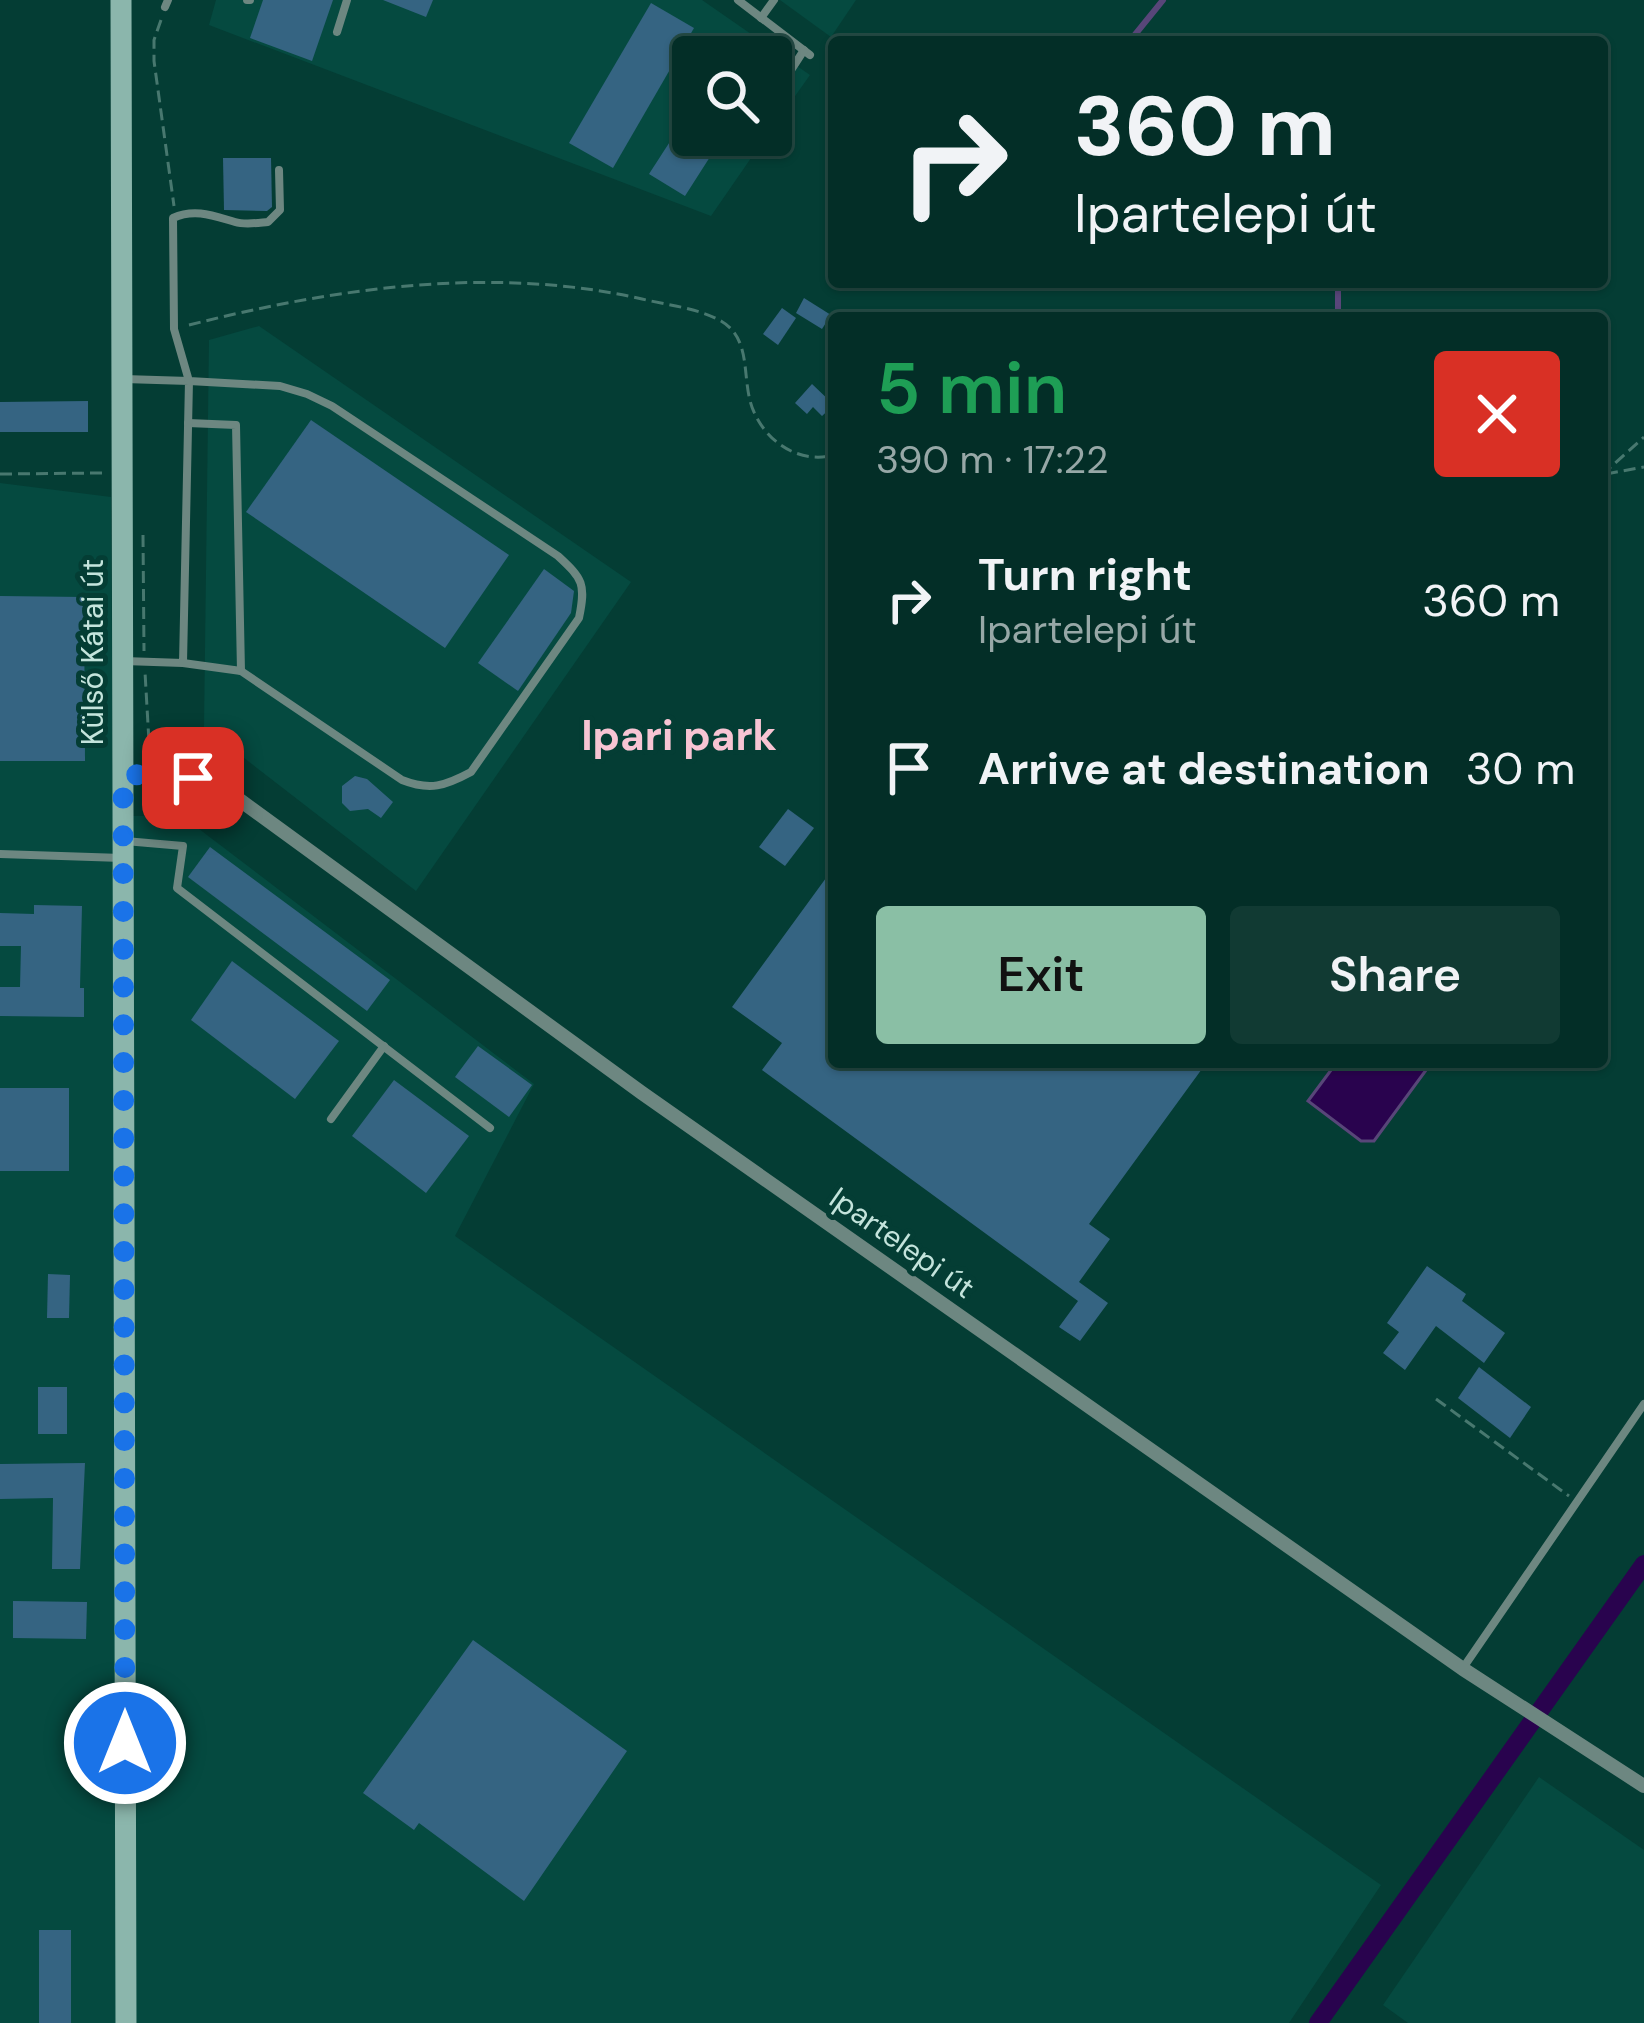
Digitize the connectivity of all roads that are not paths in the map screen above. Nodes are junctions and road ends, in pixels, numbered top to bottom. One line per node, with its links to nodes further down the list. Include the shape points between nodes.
1 (121, 0): 11 (main road, Külső Kátai út)
2 (347, 0): 6 (lane)
3 (738, 0): 5 (lane)
4 (774, 0): 5 (lane)
5 (761, 18): 7 (lane)
6 (338, 32)
7 (785, 36)
8 (792, 42): 9 (lane, via 807,53)
9 (792, 73)
10 (279, 170): 12 (lane, via 280,210 268,222 176,216 174,329)
11 (122, 379): 12 (lane); 14 (main road, Külső Kátai út)
12 (189, 381): 13 (lane); 16 (lane, via 280,386 332,406 558,556 580,577 584,596 579,618 470,772 444,787 402,780)
13 (188, 423): 15 (lane); 16 (lane, via 236,425)
14 (134, 661): 15 (lane); 17 (main road, Külső Kátai út)
15 (183, 663): 16 (lane)
16 (241, 671)
17 (132, 774): 18 (main road, Külső Kátai út); 24 (street, Ipartelepi út, via 193,778 237,798)
18 (123, 849): 19 (lane); 20 (lane, via 183,846 177,888); 26 (main road, Külső Kátai út)
19 (0, 854)
20 (384, 1046): 21 (lane); 22 (lane)
21 (332, 1119)
22 (490, 1127)
23 (1644, 1404): 24 (lane)
24 (1463, 1670): 25 (street, Ipartelepi út)
25 (1644, 1786)
26 (125, 2023)

